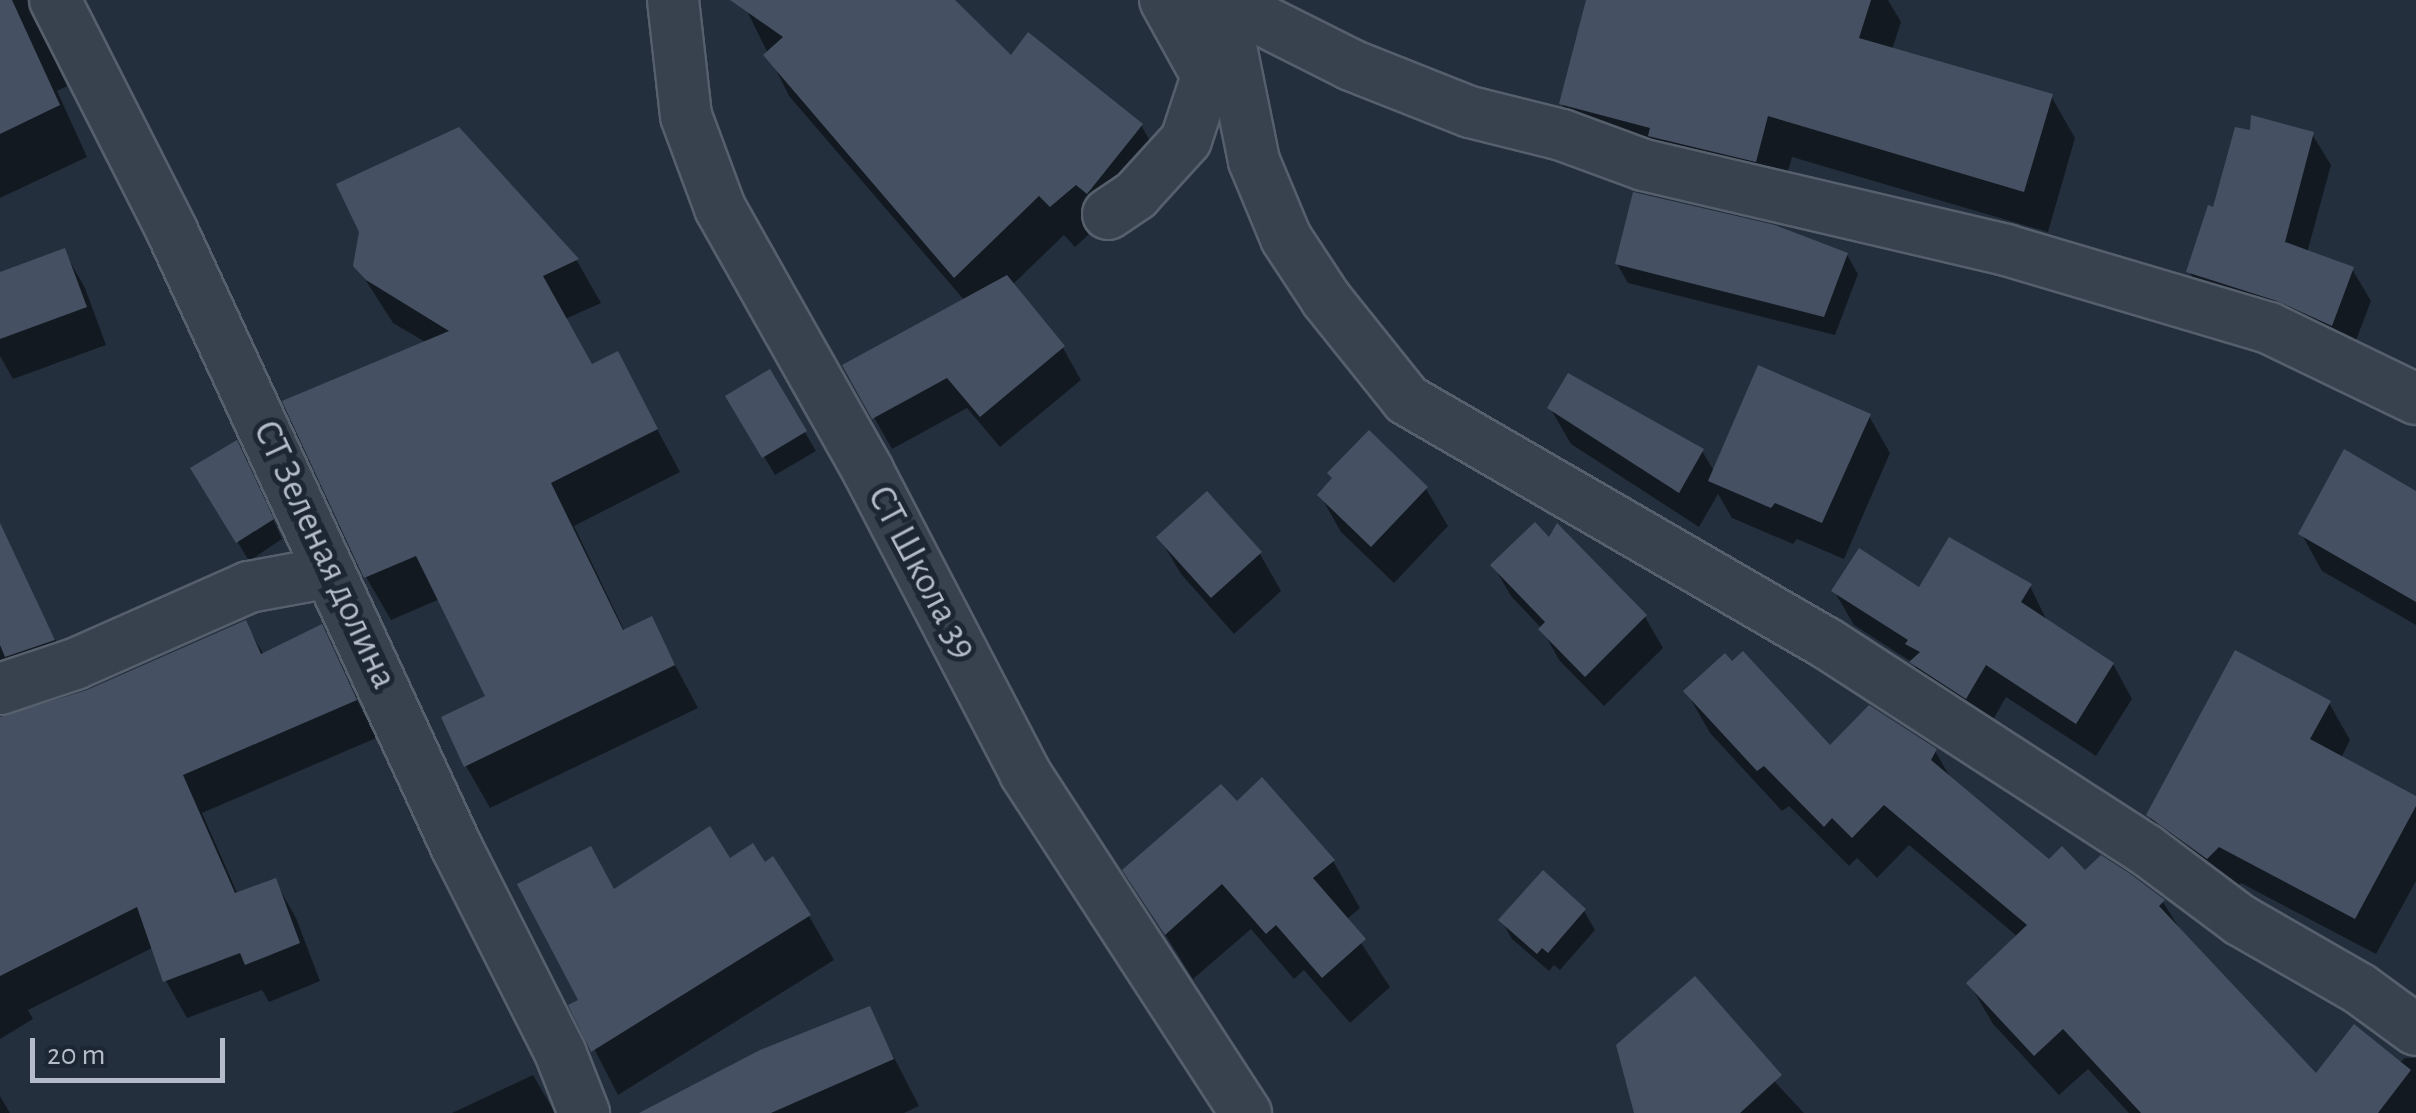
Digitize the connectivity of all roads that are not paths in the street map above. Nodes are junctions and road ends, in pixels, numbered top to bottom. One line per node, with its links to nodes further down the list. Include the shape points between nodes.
1 (55, 0): 8 (street, СТ Зеленая долина, via 172,230)
2 (674, 0): 12 (street, СТ Школа 39, via 686,116 720,208 868,471 1025,773)
3 (1165, 0): 6 (street, via 1206,76 1186,140 1136,195)
4 (1208, 0): 10 (street, via 1232,52 1254,161 1286,238 1407,400 1828,644)
5 (1222, 0): 7 (street, via 1352,65 1470,112 1644,165 2006,250 2270,328)
6 (1108, 214)
7 (2416, 399)
8 (330, 572): 9 (street, via 249,586 74,664); 11 (street, СТ Зеленая долина)
9 (0, 688)
10 (2416, 1030)
11 (584, 1113)
12 (1246, 1113)

